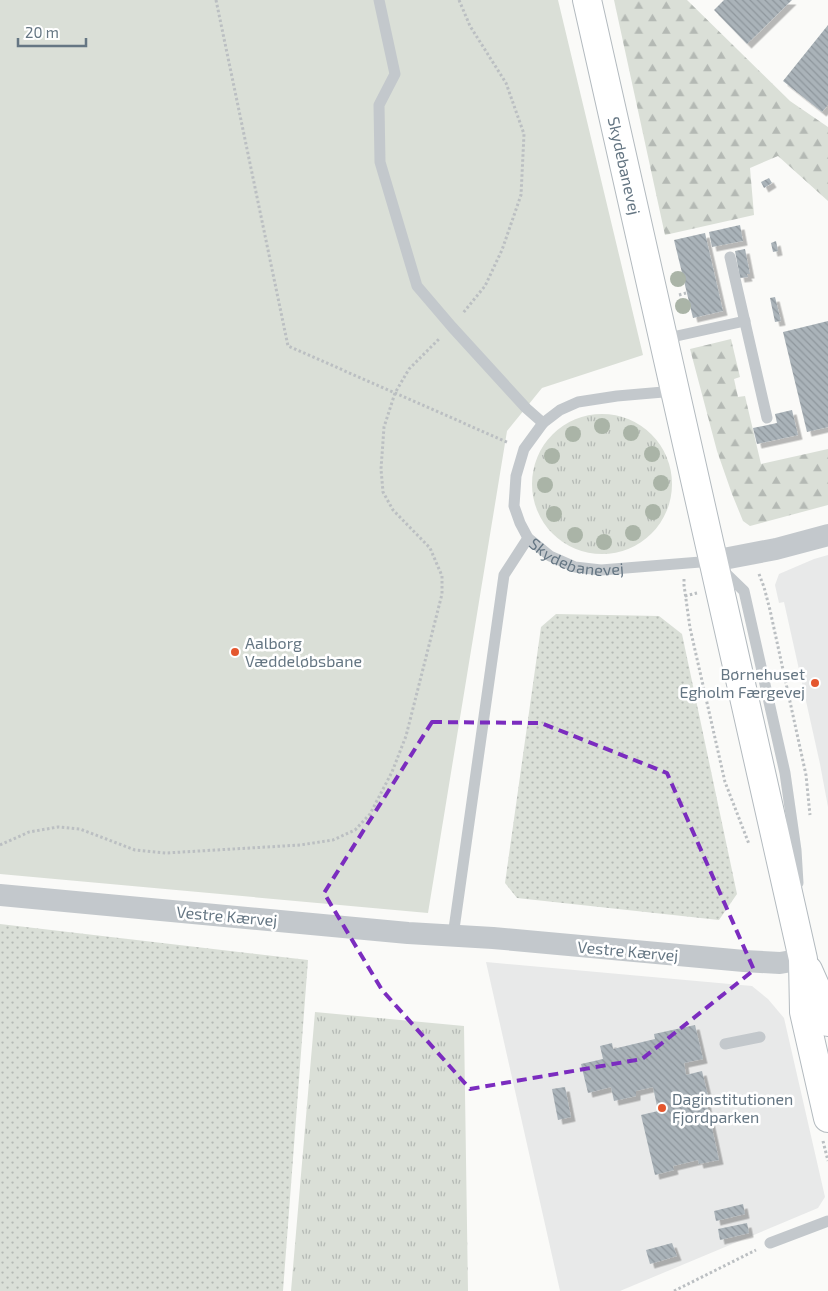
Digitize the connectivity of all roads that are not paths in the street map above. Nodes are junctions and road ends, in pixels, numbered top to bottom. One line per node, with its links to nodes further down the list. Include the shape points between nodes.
1 (379, 0): 8 (lane, via 395,74 380,104 380,162 417,286)
2 (587, 0): 5 (street, Skydebanevej)
3 (730, 257): 4 (lane)
4 (745, 321): 5 (lane); 7 (lane)
5 (663, 340): 6 (street, Skydebanevej)
6 (675, 391): 8 (lane, Skydebanevej, via 578,402); 11 (street, Skydebanevej)
7 (767, 418)
8 (543, 423): 10 (lane, Skydebanevej, via 524,449 516,476 514,506)
9 (828, 535): 11 (street, via 776,549)
10 (528, 538): 11 (lane, Skydebanevej, via 550,556 575,567 601,570); 13 (lane, via 504,575)
11 (713, 560): 14 (street, Skydebanevej)
12 (0, 895): 13 (street, Vestre Kærvej)
13 (453, 936): 14 (street, Vestre Kærvej, via 750,962 780,963)
14 (803, 959): 15 (street, Skydebanevej); 18 (street, Skydebanevej, via 804,1012)
15 (828, 1022)
16 (760, 1037): 17 (lane)
17 (725, 1044)
18 (825, 1126)
19 (828, 1221): 20 (lane)
20 (770, 1243)

